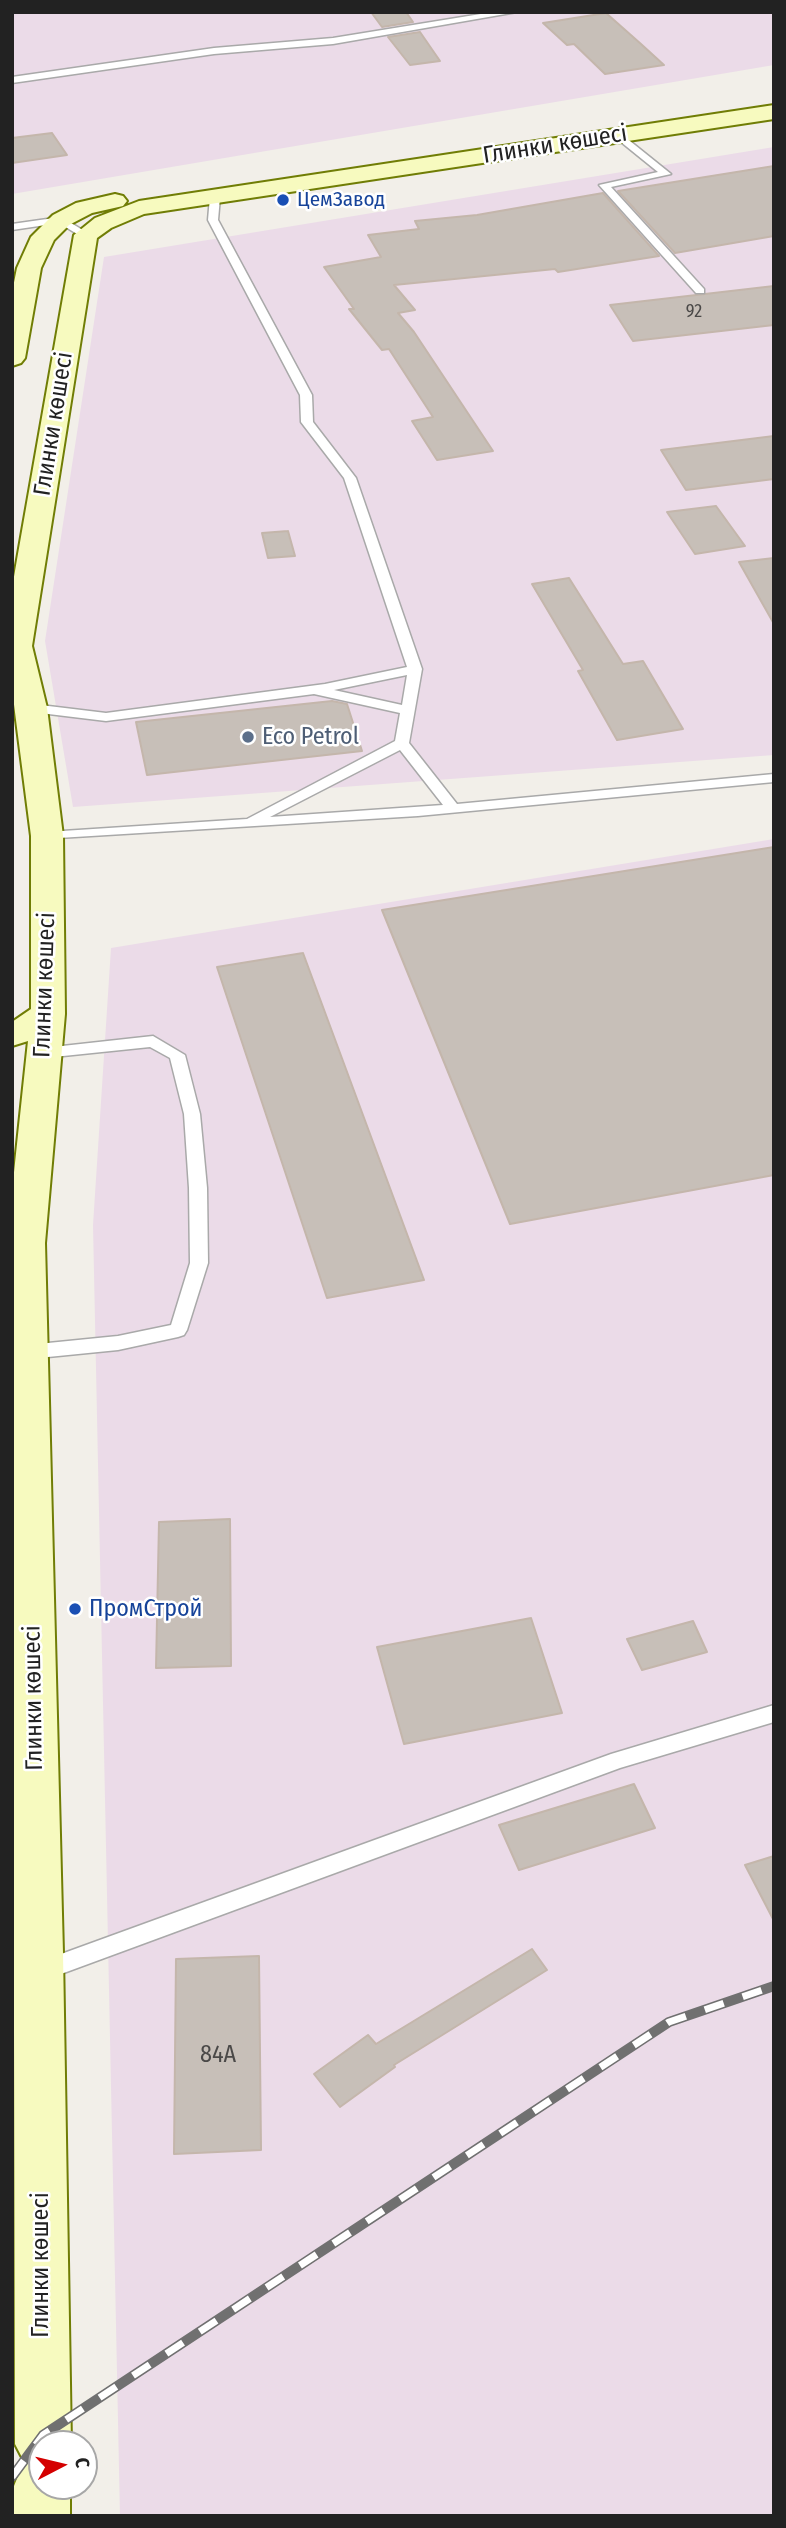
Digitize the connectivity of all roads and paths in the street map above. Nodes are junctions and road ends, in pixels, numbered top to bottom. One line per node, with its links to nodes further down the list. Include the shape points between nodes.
1 (512, 12): 2 (lane, via 333,41 214,51)
2 (12, 80)
3 (774, 98): 8 (main road, Глинки көшесі, via 105,202 84,208)
4 (774, 112): 5 (main road, Глинки көшесі)
5 (620, 136): 6 (main road, Глинки көшесі); 9 (lane, via 666,174 604,185)
6 (215, 197): 8 (main road, Глинки көшесі, via 139,208 103,223); 11 (lane, via 213,220 306,395 307,422 350,478)
7 (12, 227): 8 (lane)
8 (73, 228): 10 (main road, Глинки көшесі, via 43,237 29,268); 13 (main road, Глинки көшесі, via 17,646)
9 (700, 291)
10 (12, 358)
11 (415, 669): 12 (lane); 14 (lane)
12 (311, 690): 13 (lane, via 106,717); 14 (lane)
13 (32, 708): 16 (main road, Глинки көшесі)
14 (408, 711): 15 (lane)
15 (402, 743): 18 (lane); 19 (lane)
16 (26, 751): 20 (main road, Глинки көшесі)
17 (774, 778): 18 (lane)
18 (453, 809): 19 (lane)
19 (246, 823): 20 (lane)
20 (47, 836): 21 (main road, Глинки көшесі)
21 (35, 1034): 22 (main road, Глинки көшесі, via 26,1243); 22 (lane, via 153,1041 177,1055 192,1114 199,1263 178,1330 118,1343)
22 (27, 1352): 24 (main road, Глинки көшесі)
23 (774, 1713): 24 (lane, via 618,1760)
24 (39, 1972): 25 (main road, Глинки көшесі)
25 (43, 2430)

